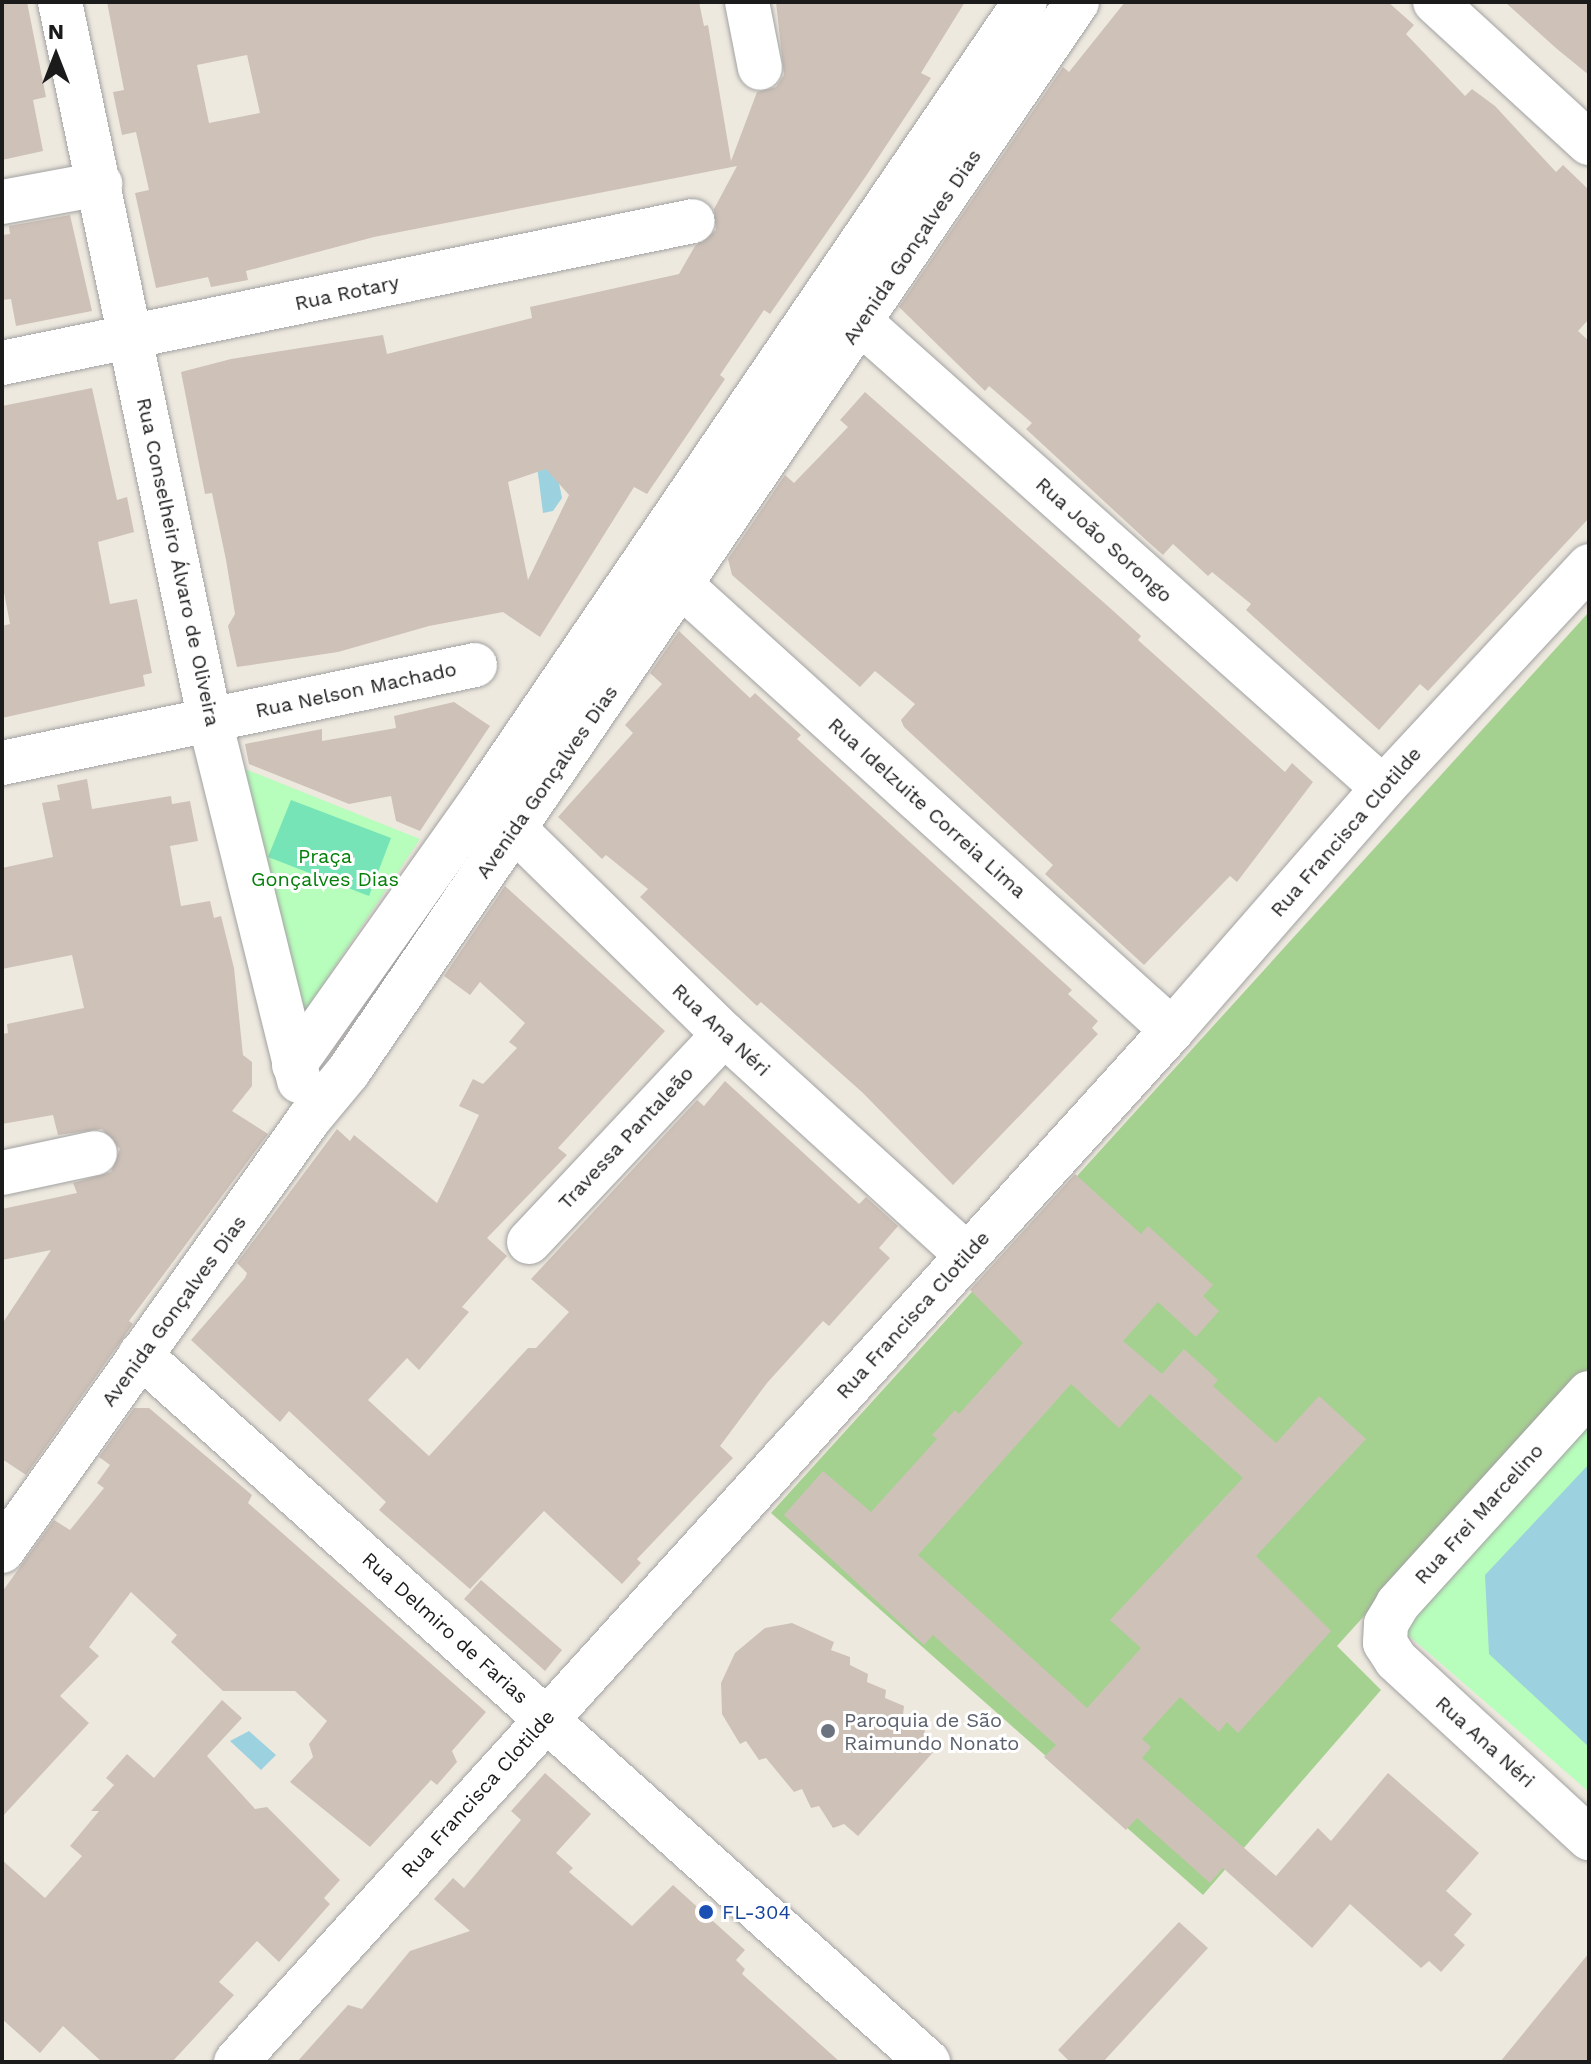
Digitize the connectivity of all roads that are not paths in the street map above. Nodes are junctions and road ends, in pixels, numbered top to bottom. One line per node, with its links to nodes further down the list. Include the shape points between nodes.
1 (60, 2): 8 (street, Rua Conselheiro Álvaro de Oliveira)
2 (747, 2): 6 (street)
3 (1025, 2): 11 (street)
4 (1077, 2): 12 (street, Avenida Gonçalves Dias)
5 (1435, 2): 7 (street)
6 (760, 68)
7 (1589, 143)
8 (100, 184): 9 (street); 13 (street, Rua Conselheiro Álvaro de Oliveira)
9 (2, 202)
10 (693, 221): 13 (street, Rua Rotary)
11 (827, 291): 12 (street, Rua João Sorongo); 21 (street)
12 (860, 324): 16 (street, Avenida Gonçalves Dias); 20 (street, Rua João Sorongo)
13 (132, 337): 14 (street, Rua Rotary); 18 (street, Rua Conselheiro Álvaro de Oliveira)
14 (2, 363)
15 (1589, 566): 20 (street, Rua Francisca Clotilde)
16 (682, 586): 22 (street, Avenida Gonçalves Dias); 23 (street, Rua Idelzuite Correia Lima)
17 (475, 665): 18 (street, Rua Nelson Machado)
18 (210, 721): 19 (street, Rua Nelson Machado); 25 (street, Rua Conselheiro Álvaro de Oliveira)
19 (2, 763)
20 (1383, 788): 23 (street, Rua Francisca Clotilde)
21 (483, 798): 22 (street, Rua Ana Néri); 25 (street)
22 (515, 829): 24 (street, Rua Ana Néri); 26 (street, Avenida Gonçalves Dias, via 348,1072)
23 (1172, 1030): 30 (street, Rua Francisca Clotilde)
24 (724, 1034): 29 (street, Travessa Pantaleão); 30 (street, Rua Ana Néri)
25 (294, 1065): 26 (street, Rua Conselheiro Álvaro de Oliveira)
26 (309, 1119): 31 (street, Avenida Gonçalves Dias, via 223,1246)
27 (95, 1153): 28 (street)
28 (2, 1173)
29 (529, 1242)
30 (967, 1255): 35 (street, Rua Francisca Clotilde)
31 (140, 1355): 33 (street, Avenida Gonçalves Dias); 35 (street, Rua Delmiro de Farias)
32 (1589, 1393): 34 (street, Rua Frei Marcelino, via 1398,1604 1386,1624)
33 (2, 1551)
34 (1385, 1643): 36 (street, Rua Ana Néri, via 1396,1660)
35 (546, 1719): 37 (street, Rua Francisca Clotilde); 38 (street, Rua Delmiro de Farias)
36 (1589, 1838)
37 (236, 2062)
38 (928, 2062)

